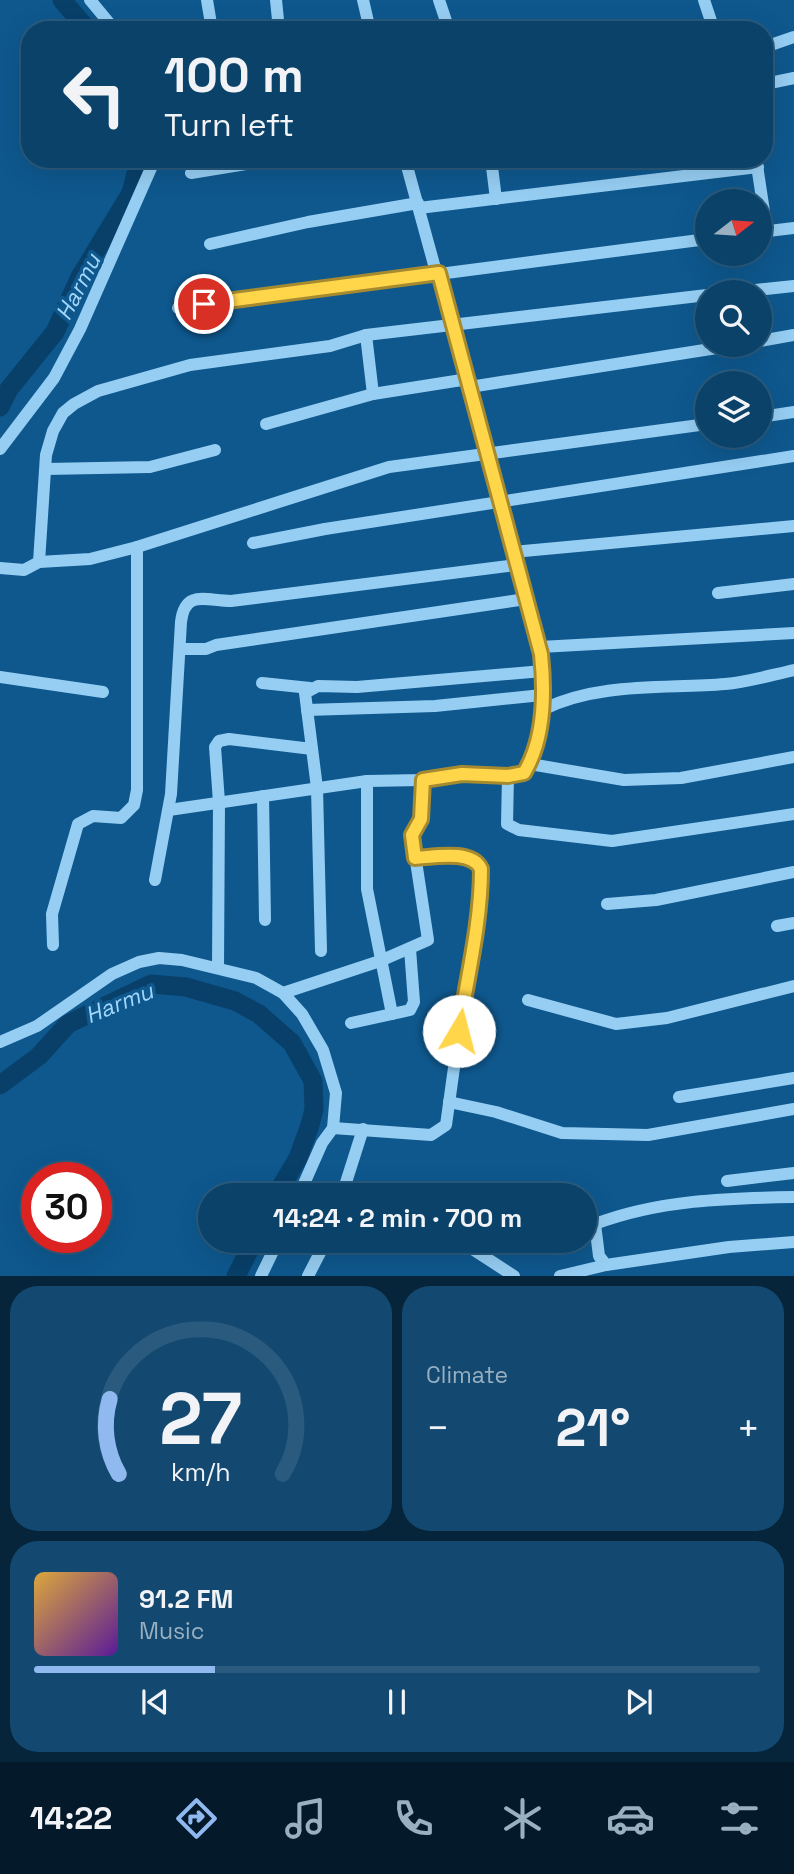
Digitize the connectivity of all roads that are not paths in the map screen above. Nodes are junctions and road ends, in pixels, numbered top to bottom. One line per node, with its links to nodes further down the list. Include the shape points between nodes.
1 (90, 0): 7 (street)
2 (207, 0): 8 (street)
3 (276, 0): 9 (street)
4 (363, 0): 10 (street)
5 (439, 0): 11 (street)
6 (704, 0): 12 (street)
7 (108, 21)
8 (210, 21)
9 (278, 21)
10 (368, 21)
11 (446, 21)
12 (711, 21)
13 (794, 37): 14 (street)
14 (773, 44)
15 (794, 78): 16 (street)
16 (773, 82)
17 (151, 168): 47 (street, via 54,378)
18 (222, 168): 23 (street)
19 (408, 168): 26 (street)
20 (492, 168): 25 (street)
21 (721, 168): 25 (street)
22 (757, 168): 24 (street)
23 (191, 173)
24 (759, 189)
25 (496, 199): 26 (street)
26 (419, 205): 30 (street); 31 (street)
27 (794, 228): 28 (street)
28 (772, 230)
29 (695, 241): 31 (street)
30 (210, 244)
31 (439, 273): 35 (street); 36 (street)
32 (794, 286): 33 (street)
33 (772, 288)
34 (695, 296): 36 (street)
35 (178, 308)
36 (452, 323): 37 (street); 41 (street)
37 (366, 335): 42 (street); 51 (street, via 330,346 191,365 98,391 63,413 53,431)
38 (794, 335): 39 (street)
39 (772, 339)
40 (695, 351): 41 (street)
41 (469, 383): 42 (street); 49 (street)
42 (373, 394): 45 (street)
43 (794, 412): 44 (street)
44 (772, 415)
45 (266, 424)
46 (695, 426): 49 (street)
47 (0, 449)
48 (215, 450): 51 (street, via 150,467)
49 (489, 455): 52 (street); 55 (street, via 389,467)
50 (794, 456): 52 (street)
51 (46, 469): 57 (street)
52 (500, 502): 54 (street); 56 (street)
53 (794, 526): 56 (street)
54 (253, 543)
55 (137, 547): 57 (street, via 90,559); 91 (street, via 139,750 134,805 121,818 93,816 78,824 52,914)
56 (514, 559): 61 (street); 64 (street, via 231,601 197,598 182,610)
57 (39, 562): 58 (street, via 24,570)
58 (0, 568)
59 (794, 584): 60 (street)
60 (718, 593)
61 (526, 599): 63 (street); 64 (street, via 206,649)
62 (794, 633): 63 (street)
63 (540, 647): 66 (street)
64 (180, 649): 82 (street)
65 (794, 670): 71 (street, via 728,684 597,692)
66 (543, 671): 69 (street); 71 (street)
67 (0, 677): 70 (street)
68 (262, 683): 69 (street)
69 (310, 688): 72 (street, via 305,692)
70 (103, 692)
71 (543, 702): 72 (street); 75 (street)
72 (306, 710): 73 (street)
73 (312, 749): 79 (street); 81 (street, via 219,741 215,747)
74 (794, 757): 75 (street, via 681,778 624,780)
75 (530, 764): 76 (street, via 524,773)
76 (508, 776): 77 (street, via 470,774); 83 (street, via 507,824 525,831 612,841)
77 (423, 780): 78 (street); 84 (street, via 421,819 412,835)
78 (367, 781): 79 (street); 94 (street, via 367,889)
79 (317, 788): 80 (street); 93 (street)
80 (262, 796): 81 (street); 88 (street)
81 (219, 802): 82 (street); 95 (street)
82 (169, 810): 86 (street)
83 (794, 814)
84 (415, 858): 92 (street, via 429,936 426,943); 104 (street, via 460,857 472,859 481,869 479,926 469,960)
85 (794, 872): 87 (street, via 656,900)
86 (155, 880)
87 (607, 904)
88 (265, 920)
89 (794, 923): 90 (street)
90 (777, 926)
91 (52, 945)
92 (410, 949): 94 (street); 99 (street, via 413,1007)
93 (321, 951)
94 (380, 961): 97 (street); 99 (street)
95 (218, 968): 97 (street, via 256,978); 101 (street, via 159,958 139,962 112,974 37,1026)
96 (794, 986): 98 (street, via 667,1018 616,1024)
97 (284, 993): 106 (street, via 323,1049 336,1093)
98 (528, 1000)
99 (392, 1014): 100 (street)
100 (351, 1023)
101 (0, 1042)
102 (794, 1078): 103 (street)
103 (679, 1097)
104 (449, 1102): 105 (street, via 562,1133 648,1135); 107 (street, via 446,1125 431,1135)
105 (794, 1110)
106 (333, 1128): 107 (street); 110 (street)
107 (363, 1129): 111 (street)
108 (794, 1173): 109 (street)
109 (727, 1181)
110 (304, 1183)
111 (346, 1183)
112 (794, 1197): 113 (street, via 703,1199)
113 (597, 1220)
114 (794, 1242): 119 (street)
115 (597, 1248): 119 (street)
116 (272, 1253): 120 (street)
117 (320, 1253): 121 (street)
118 (479, 1253): 122 (street)
119 (606, 1265): 123 (street)
120 (261, 1276)
121 (308, 1276)
122 (514, 1276)
123 (561, 1276)

